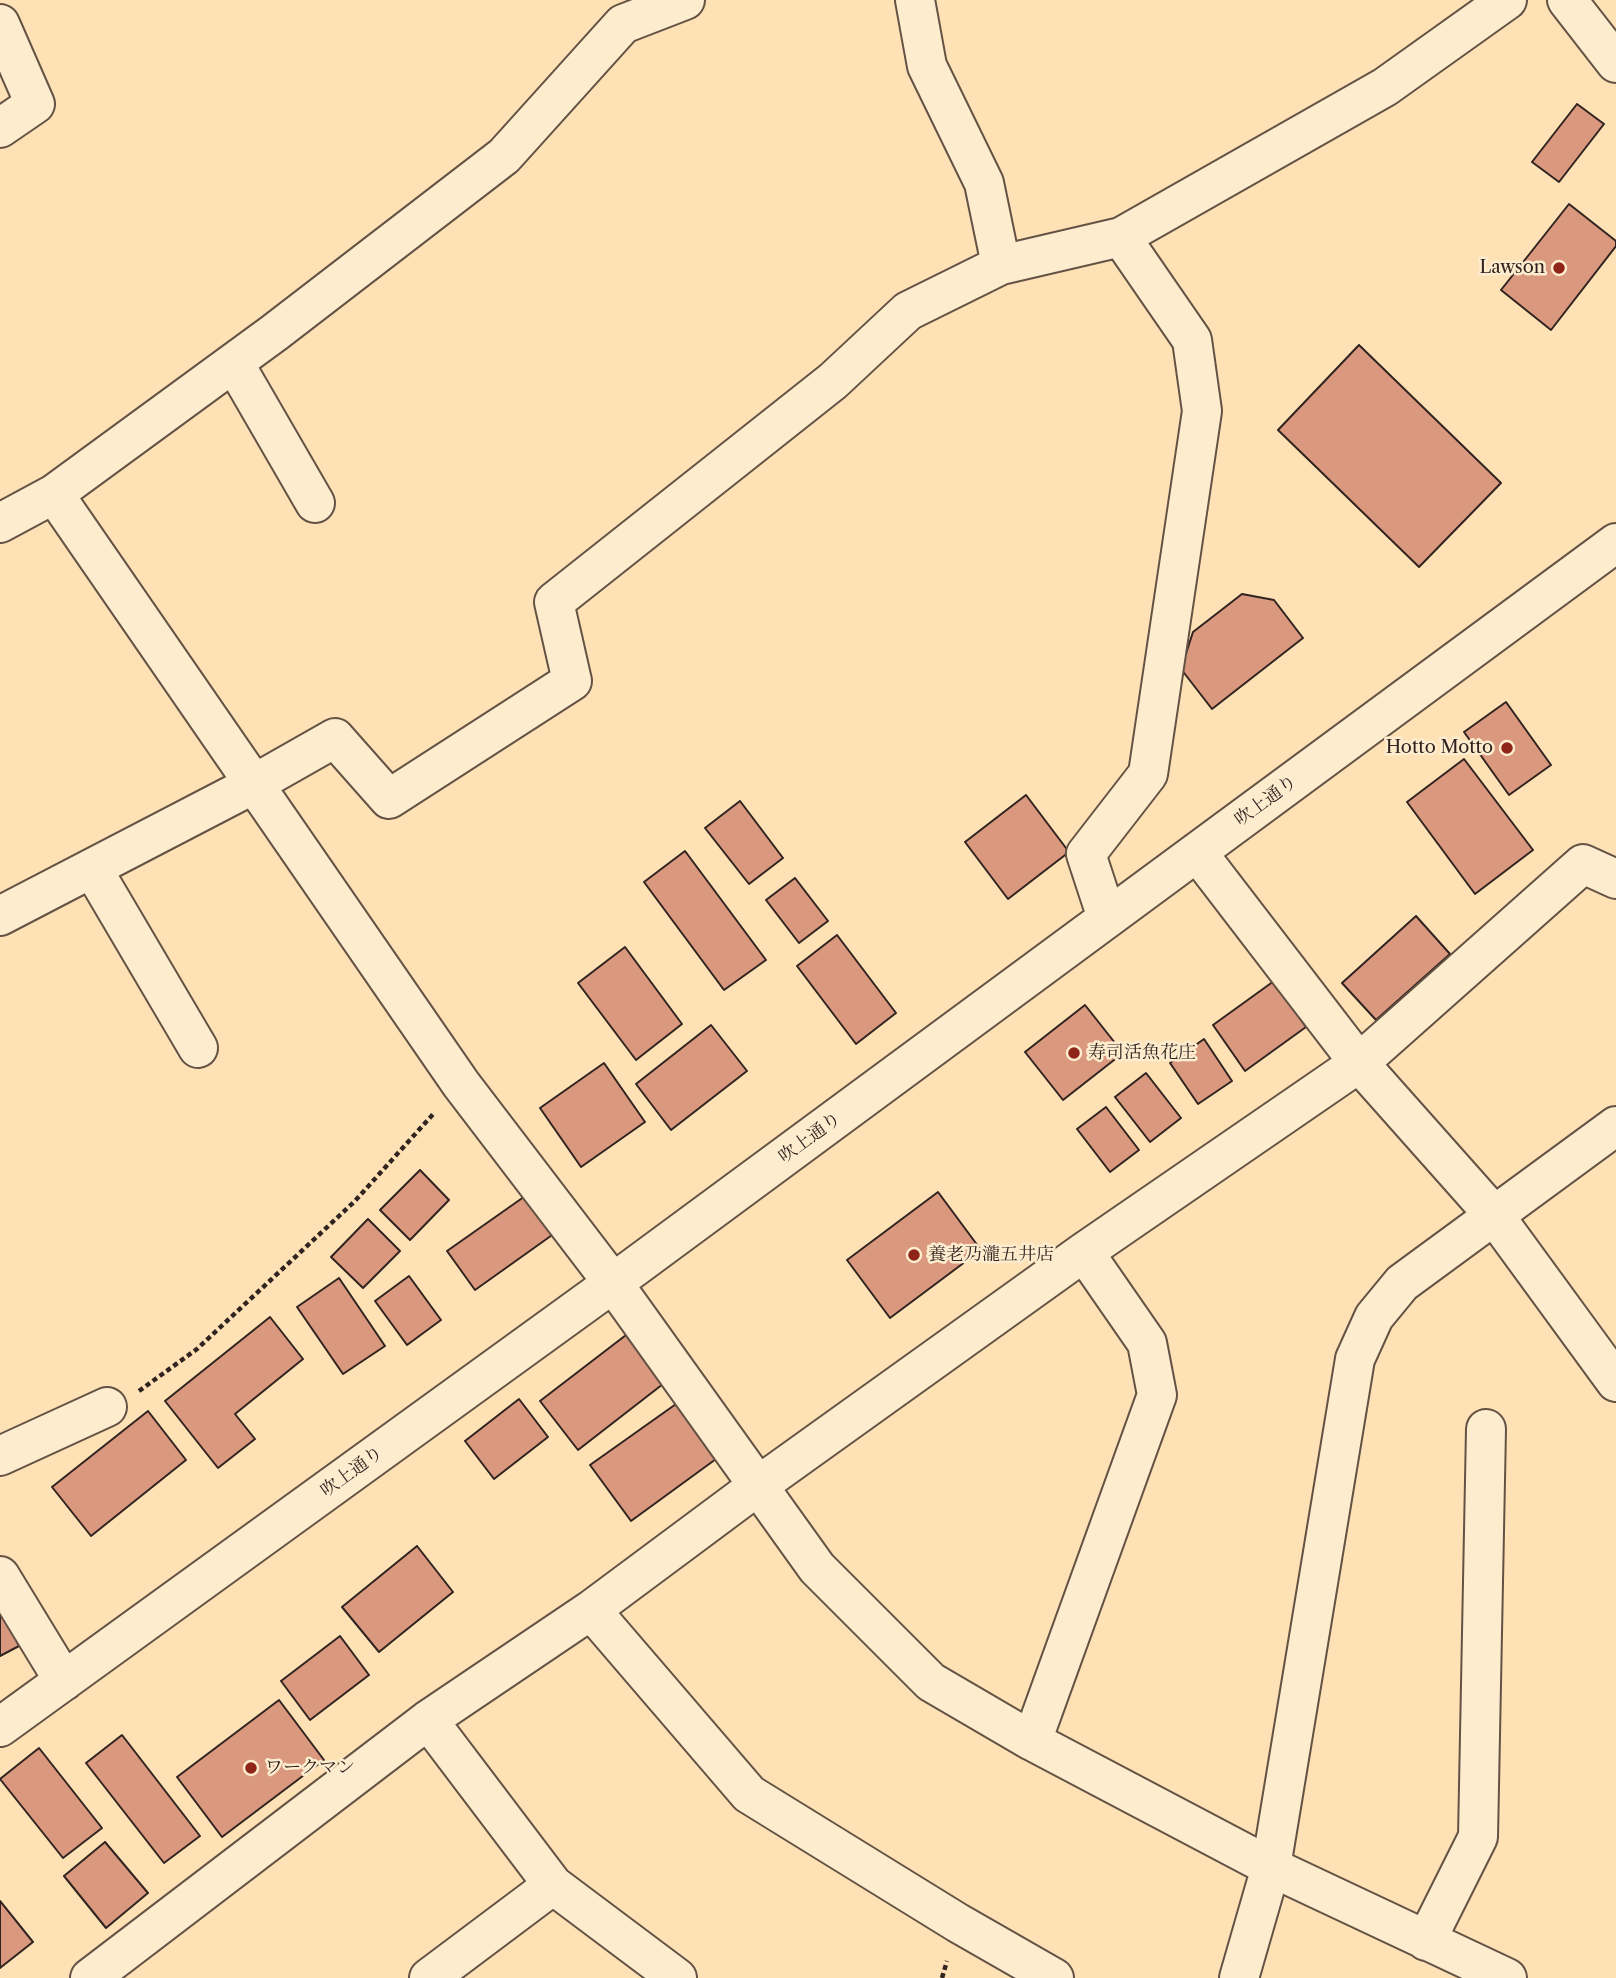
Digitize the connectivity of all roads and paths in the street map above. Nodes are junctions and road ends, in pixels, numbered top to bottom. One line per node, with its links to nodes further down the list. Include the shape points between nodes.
1 (16, 0): 6 (street)
2 (685, 0): 12 (street, via 623,24 504,156)
3 (915, 0): 11 (street, via 926,66 984,183)
4 (1507, 0): 10 (street, via 1385,87)
5 (1567, 0): 8 (street)
6 (0, 13)
7 (0, 24): 9 (street, via 35,104)
8 (1616, 63)
9 (0, 128)
10 (1121, 237): 11 (street); 22 (street, via 1192,340 1202,411 1147,774 1086,854)
11 (1001, 264): 17 (street, via 908,311 833,380 554,602 572,681 388,799 335,738)
12 (234, 363): 13 (street); 14 (street)
13 (54, 494): 15 (street); 17 (street)
14 (314, 503)
15 (0, 523)
16 (1616, 543): 18 (street, 吹上通り)
17 (254, 784): 19 (street); 25 (street)
18 (1197, 852): 22 (street, 吹上通り); 24 (street)
19 (92, 868): 21 (street); 23 (street)
20 (1616, 879): 24 (street, via 1583,864)
21 (0, 916)
22 (1107, 918): 29 (street, 吹上通り)
23 (198, 1048)
24 (1359, 1063): 27 (street); 28 (street)
25 (461, 1084): 29 (street); 31 (path, via 355,1201 197,1349 132,1396)
26 (1616, 1126): 27 (street)
27 (1494, 1215): 30 (street); 41 (street, via 1402,1283 1374,1317 1355,1359)
28 (1084, 1252): 34 (street); 40 (street, via 1147,1343 1157,1395)
29 (613, 1283): 34 (street); 37 (street, 吹上通り)
30 (1616, 1381)
31 (107, 1407): 33 (street)
32 (1486, 1429): 43 (street, via 1478,1838)
33 (0, 1456)
34 (759, 1485): 36 (street); 40 (street, via 817,1568 931,1682)
35 (0, 1576): 37 (street)
36 (591, 1611): 38 (street); 47 (street, via 750,1794)
37 (64, 1681): 39 (street, 吹上通り)
38 (428, 1720): 42 (street); 44 (street)
39 (0, 1727)
40 (1032, 1741): 41 (street)
41 (1271, 1867): 43 (street); 48 (street)
42 (553, 1885): 45 (street); 46 (street)
43 (1426, 1941): 49 (street)
44 (90, 1978)
45 (429, 1978)
46 (677, 1978)
47 (1054, 1978)
48 (1239, 1978)
49 (1507, 1978)

